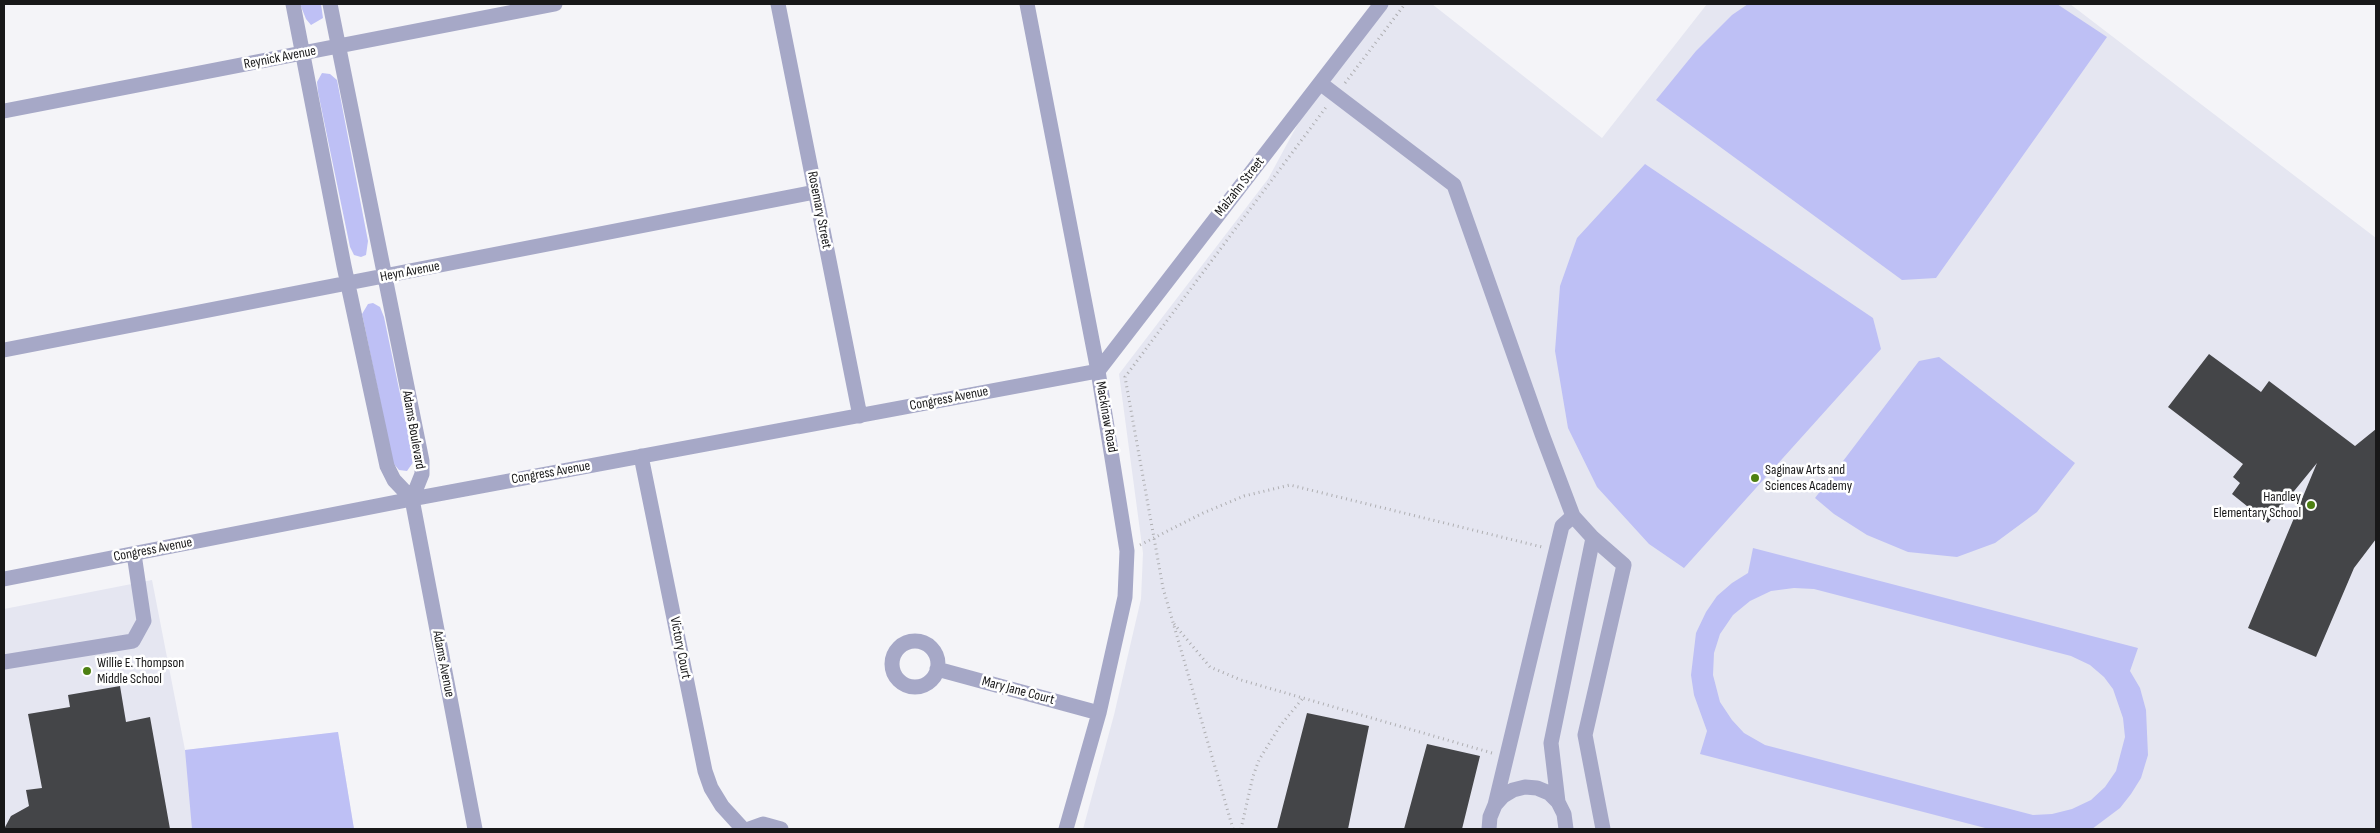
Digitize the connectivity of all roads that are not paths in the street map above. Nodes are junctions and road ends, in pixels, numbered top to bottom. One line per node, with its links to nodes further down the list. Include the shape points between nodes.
1 (293, 4): 8 (street, Adams Boulevard)
2 (330, 4): 7 (street, Adams Boulevard)
3 (555, 4): 7 (street, Reynick Avenue)
4 (778, 4): 11 (street, Rosemary Street)
5 (1027, 4): 15 (street, Mackinaw Road)
6 (1381, 4): 9 (street, Malzahn Street)
7 (338, 47): 8 (street, Reynick Avenue); 12 (street, Adams Boulevard)
8 (303, 53): 10 (street, Reynick Avenue); 13 (street, Adams Boulevard)
9 (1320, 83): 15 (street, Malzahn Street); 19 (street, via 1454,185)
10 (4, 111)
11 (815, 192): 12 (street, Heyn Avenue); 16 (street, Rosemary Street)
12 (384, 278): 13 (street, Heyn Avenue); 18 (street, Adams Boulevard, via 422,461 422,474)
13 (348, 283): 14 (street, Heyn Avenue); 18 (street, Adams Boulevard, via 387,466 394,480)
14 (4, 350)
15 (1098, 371): 16 (street, Congress Avenue); 25 (street, Mackinaw Road, via 1127,551 1125,597)
16 (860, 416): 17 (street, Congress Avenue)
17 (641, 456): 18 (street, Congress Avenue); 29 (street, Victory Court, via 705,771 722,806)
18 (412, 499): 21 (street, Congress Avenue); 28 (street, Adams Avenue)
19 (1573, 516): 20 (street); 27 (street, via 1562,526)
20 (1592, 538): 26 (street, via 1550,743); 35 (street, via 1624,565 1585,736)
21 (134, 554): 22 (street, Congress Avenue); 23 (street, via 144,621 133,640)
22 (4, 579)
23 (4, 662)
24 (937, 668): 25 (street, Mary Jane Court)
25 (1098, 713): 32 (street, Mackinaw Road)
26 (1558, 802): 27 (street, via 1548,793 1525,787 1508,793); 34 (street)
27 (1495, 805): 33 (street)
28 (475, 829)
29 (743, 829)
30 (749, 829): 31 (street, via 763,824)
31 (781, 829)
32 (1066, 829)
33 (1489, 829)
34 (1566, 829)
35 (1603, 829)

